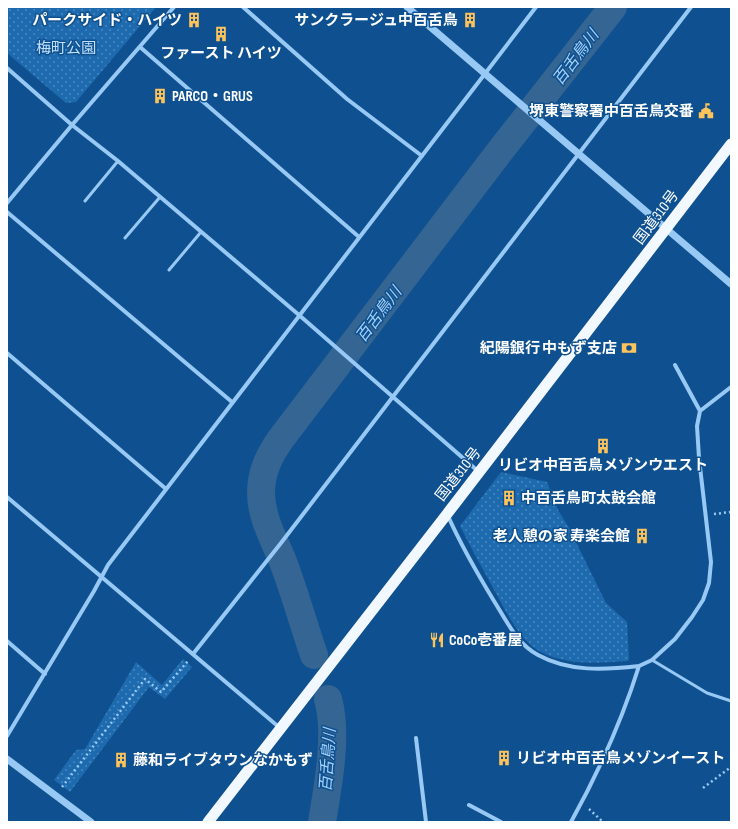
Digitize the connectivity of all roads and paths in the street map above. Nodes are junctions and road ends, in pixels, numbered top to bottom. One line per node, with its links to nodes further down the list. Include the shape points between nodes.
1 (174, 7): 6 (street)
2 (243, 7): 12 (street, via 347,99)
3 (407, 7): 8 (street)
4 (536, 7): 8 (street)
5 (692, 7): 11 (street)
6 (140, 47): 9 (street); 20 (street)
7 (7, 68): 9 (street)
8 (484, 74): 11 (street); 12 (street)
9 (72, 125): 13 (street); 16 (street)
10 (731, 144): 18 (highway, 国道310号)
11 (579, 154): 18 (street); 28 (street)
12 (422, 156): 20 (street)
13 (118, 161): 14 (street); 15 (lane)
14 (160, 197): 19 (street); 21 (lane)
15 (86, 201)
16 (7, 203)
17 (7, 212): 29 (street)
18 (666, 229): 23 (street); 31 (highway, 国道310号)
19 (201, 232): 22 (lane); 24 (street)
20 (359, 237): 24 (street)
21 (125, 238)
22 (169, 270)
23 (731, 284)
24 (299, 315): 28 (street); 29 (street)
25 (7, 353): 32 (street)
26 (675, 365): 30 (street)
27 (731, 387): 30 (street)
28 (393, 396): 31 (street); 39 (street)
29 (232, 402): 32 (street)
30 (700, 411): 36 (street, via 697,426)
31 (479, 472): 35 (highway, 国道310号)
32 (166, 489): 37 (street, via 108,565)
33 (7, 497): 37 (street)
34 (731, 512): 36 (path)
35 (447, 514): 41 (street, via 457,536 512,630 537,655 584,669); 44 (highway, 国道310号)
36 (706, 515): 40 (street, via 710,562 709,582 703,600 675,639)
37 (102, 577): 39 (street); 42 (street)
38 (7, 641): 42 (street)
39 (193, 654): 44 (street); 49 (path, via 161,692 145,680)
40 (652, 660): 41 (street); 43 (lane, via 707,693)
41 (639, 666): 51 (street, via 631,691)
42 (45, 674): 45 (street)
43 (731, 701)
44 (280, 728): 54 (highway, 国道310号)
45 (7, 736)
46 (416, 738): 55 (street)
47 (7, 759): 53 (street)
48 (731, 767): 50 (path)
49 (62, 788)
50 (703, 788)
51 (582, 802): 57 (street); 58 (path)
52 (469, 805): 56 (street)
53 (91, 822)
54 (208, 822)
55 (426, 822)
56 (501, 822)
57 (571, 822)
58 (603, 822)

